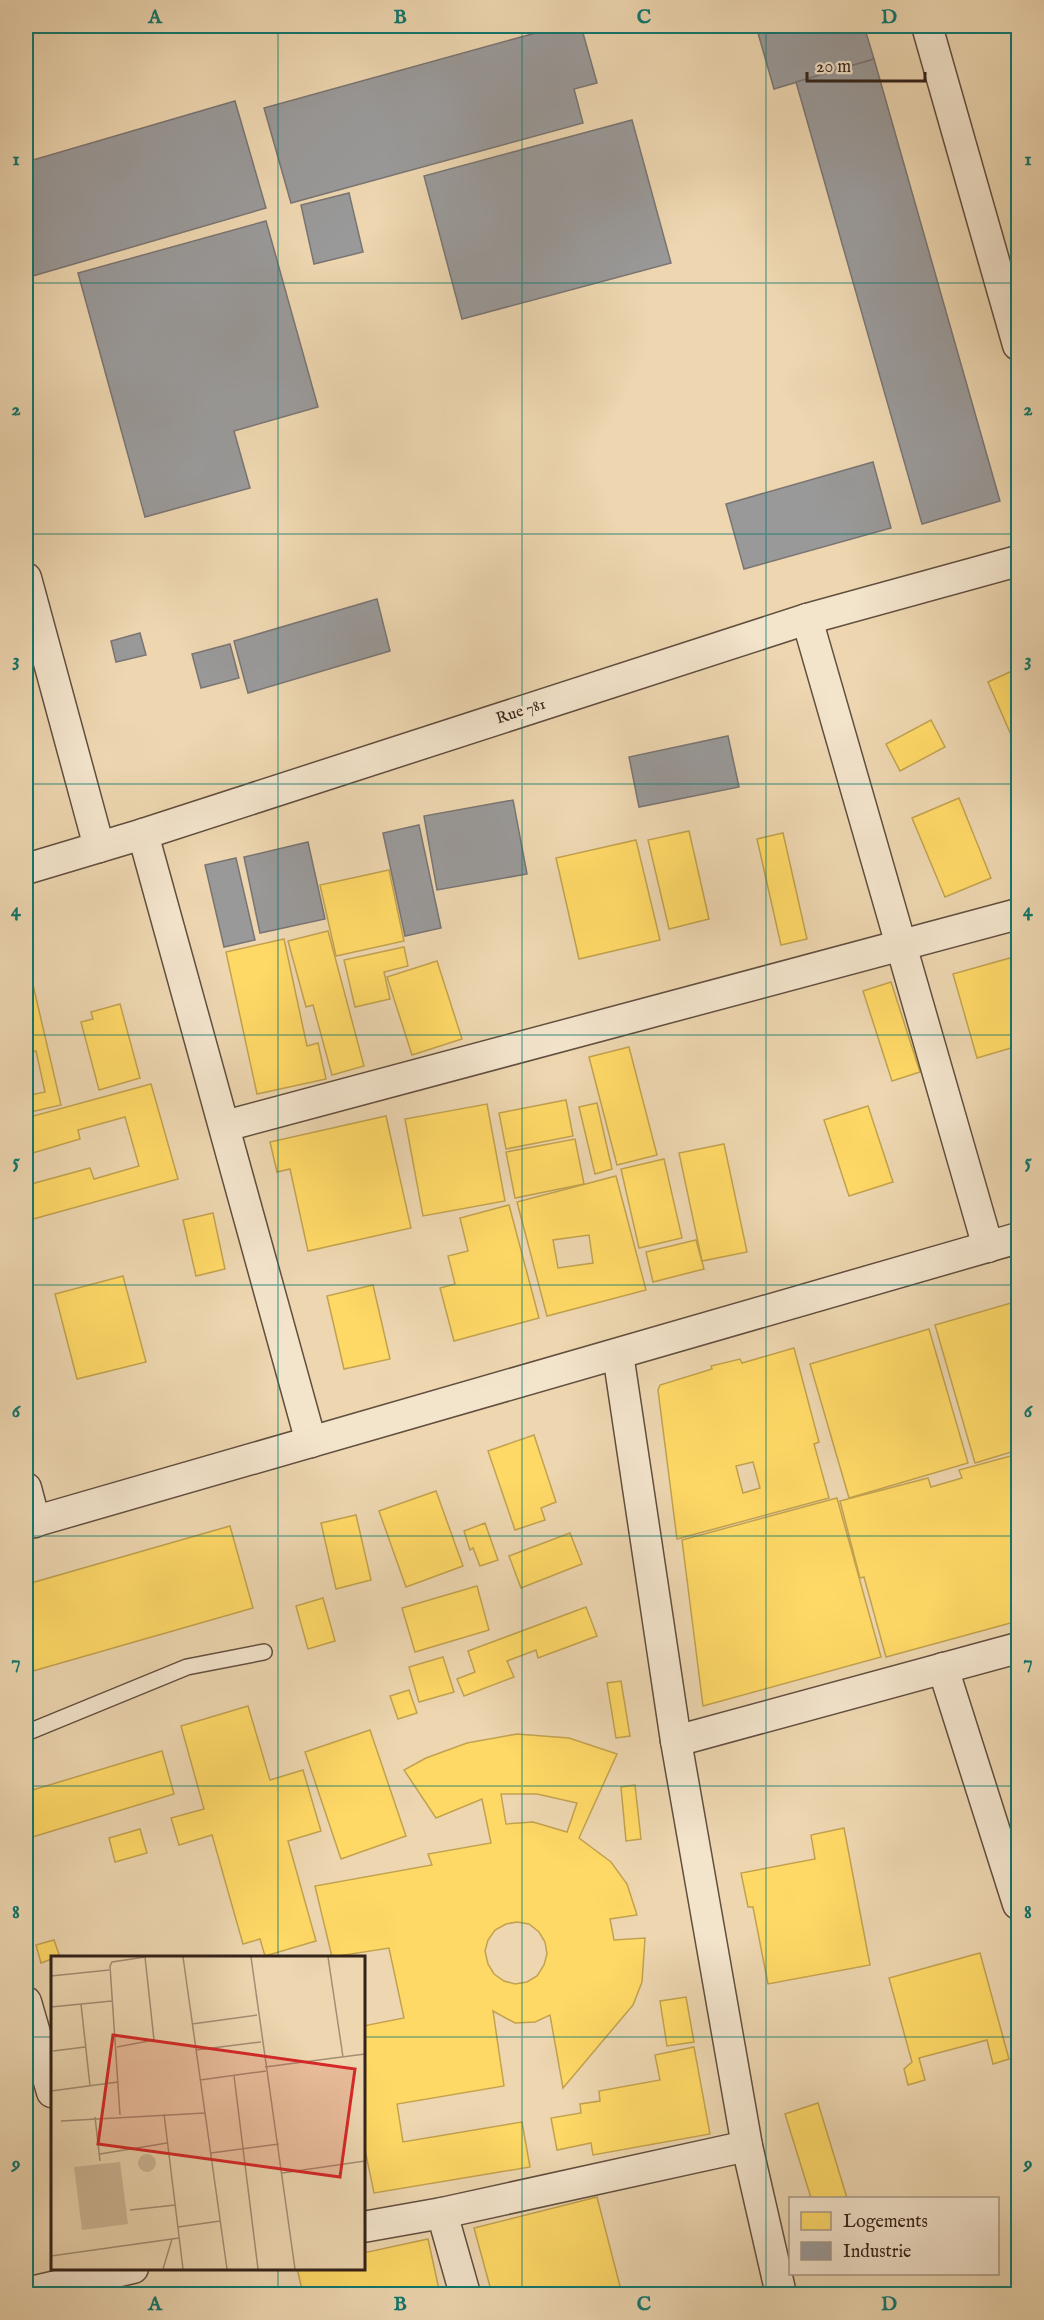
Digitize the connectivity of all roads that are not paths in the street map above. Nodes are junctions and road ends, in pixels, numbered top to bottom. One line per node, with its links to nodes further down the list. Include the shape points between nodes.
1 (927, 26): 2 (street)
2 (1018, 345)
3 (1018, 561): 5 (street, Rue 781)
4 (26, 578): 7 (street)
5 (807, 619): 6 (street, Rue 781); 10 (street)
6 (143, 834): 7 (street, Rue 781); 11 (street)
7 (99, 847): 8 (street, Rue 781)
8 (26, 869)
9 (1018, 914): 10 (street)
10 (903, 945): 11 (street); 13 (street)
11 (225, 1126): 15 (street)
12 (1018, 1238): 13 (street)
13 (988, 1247): 14 (street)
14 (618, 1353): 15 (street); 22 (street)
15 (311, 1442): 17 (street)
16 (26, 1488): 17 (street)
17 (30, 1523)
18 (1018, 1648): 20 (street)
19 (264, 1652): 21 (lane, via 187,1667)
20 (943, 1668): 22 (street); 23 (street)
21 (26, 1733)
22 (676, 1741): 26 (street)
23 (1018, 1904)
24 (26, 2002): 25 (street)
25 (51, 2089)
26 (747, 2146): 27 (street); 32 (street)
27 (442, 2213): 28 (street); 31 (street)
28 (364, 2227)
29 (115, 2269): 30 (street)
30 (26, 2293)
31 (465, 2295)
32 (781, 2295)

